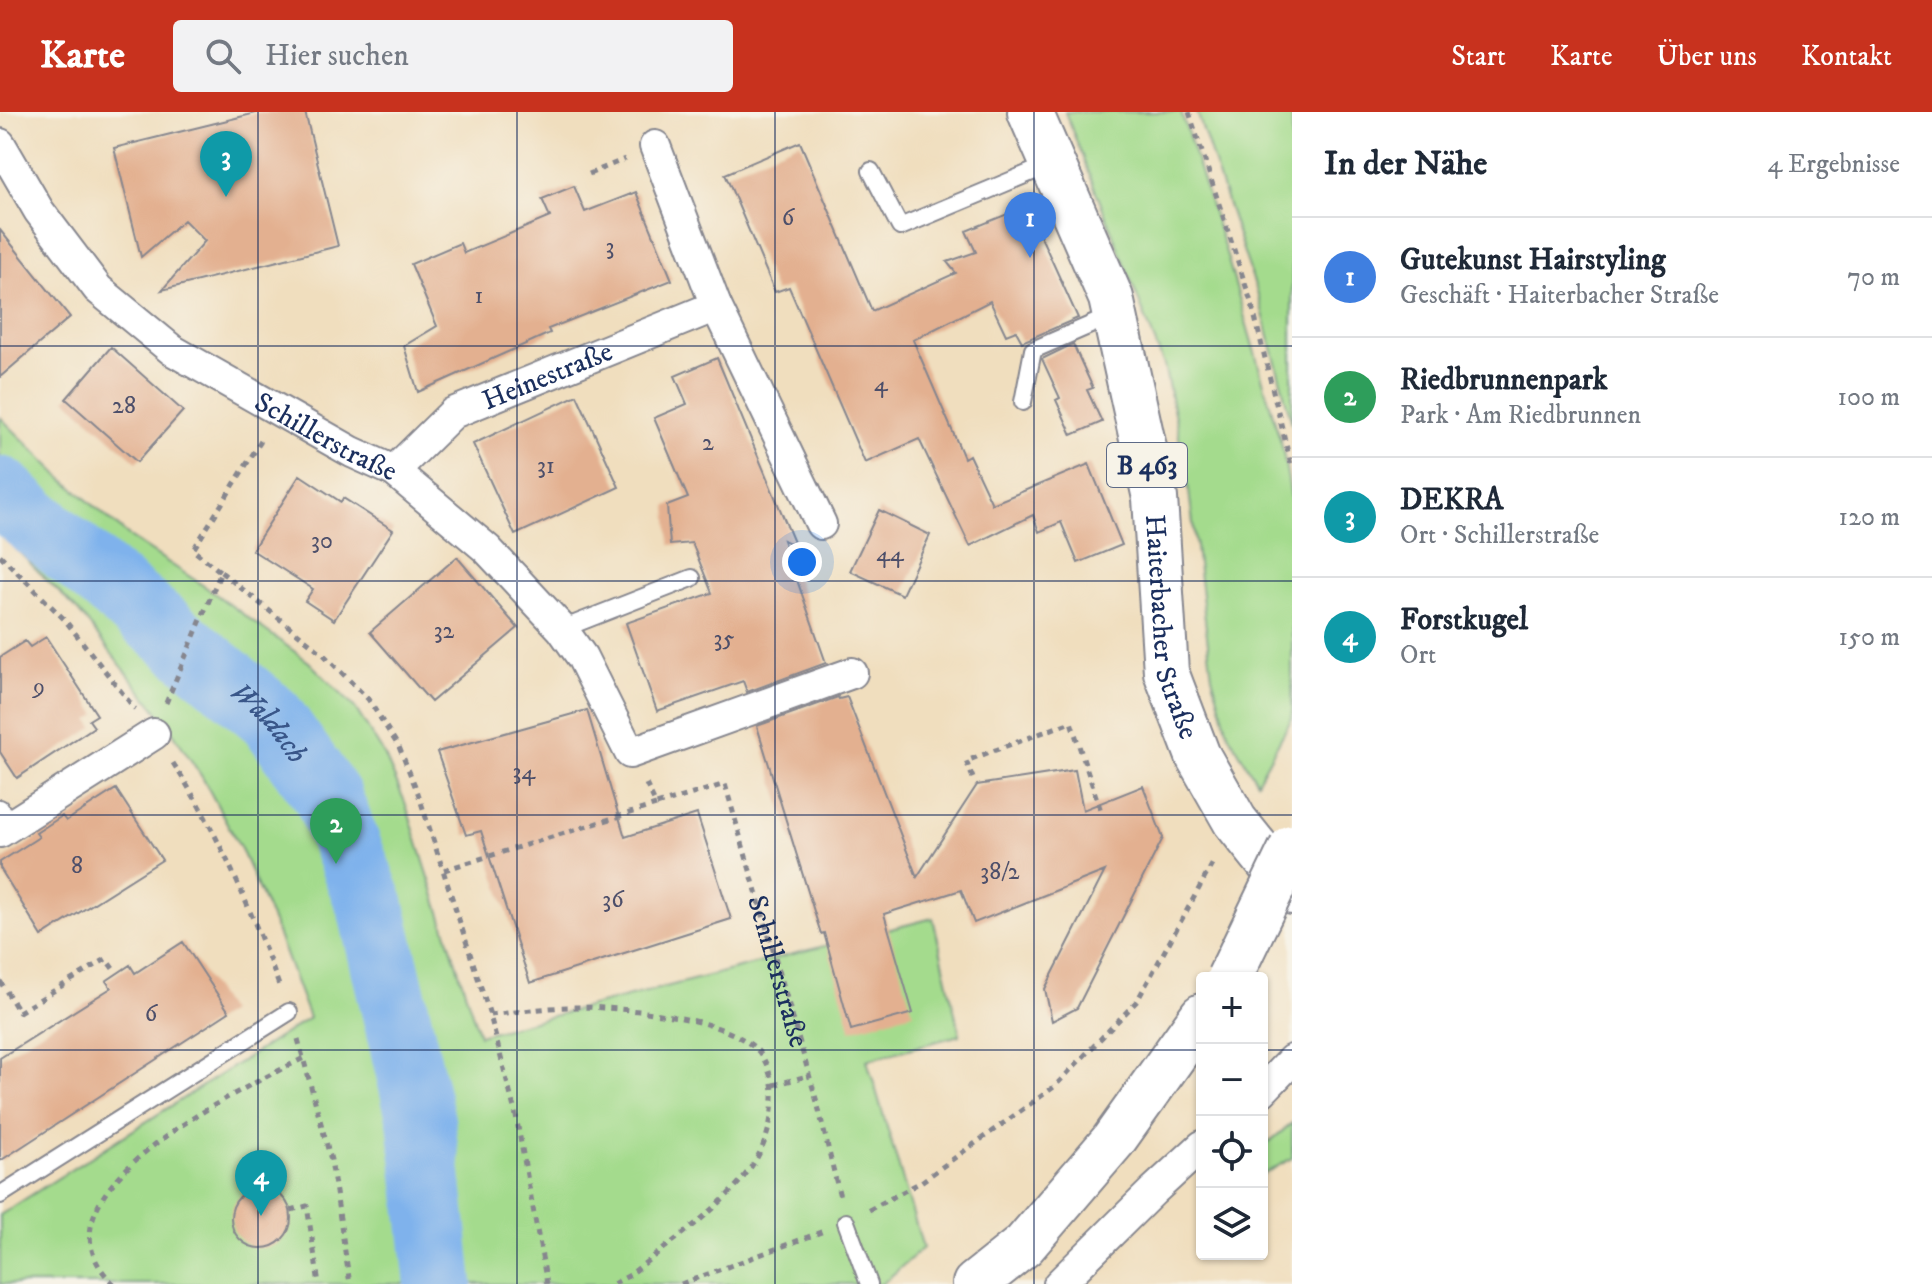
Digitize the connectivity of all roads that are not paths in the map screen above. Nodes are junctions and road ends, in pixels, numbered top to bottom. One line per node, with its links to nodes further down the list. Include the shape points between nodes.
1 (1030, 112): 4 (main road, Haiterbacher Straße / B 463)
2 (0, 144): 9 (street, Schillerstraße, via 39,211 98,289 172,350)
3 (655, 146): 6 (street)
4 (1052, 164): 5 (lane, via 900,227); 7 (main road, Haiterbacher Straße / B 463)
5 (871, 171)
6 (716, 306): 9 (street, Heinestraße, via 453,413); 10 (street)
7 (1114, 315): 8 (lane, via 1033,350); 17 (main road, Haiterbacher Straße / B 463, via 1155,498 1166,672 1198,756 1235,821)
8 (1023, 402)
9 (394, 471): 12 (street, Schillerstraße, via 487,549)
10 (821, 524)
11 (692, 578): 12 (lane)
12 (562, 629): 13 (street, Schillerstraße, via 582,657 630,753)
13 (852, 673)
14 (159, 720): 15 (street)
15 (3, 822)
16 (1292, 847): 18 (main road, bridge)
17 (1292, 892)
18 (1232, 972)
19 (289, 1012): 24 (lane)
20 (1196, 1024): 27 (main road, via 1103,1153 1024,1245)
21 (1292, 1060): 22 (street)
22 (1268, 1085)
23 (1196, 1152): 28 (street)
24 (0, 1195)
25 (846, 1222): 26 (lane)
26 (869, 1284)
27 (975, 1284)
28 (1059, 1284)

